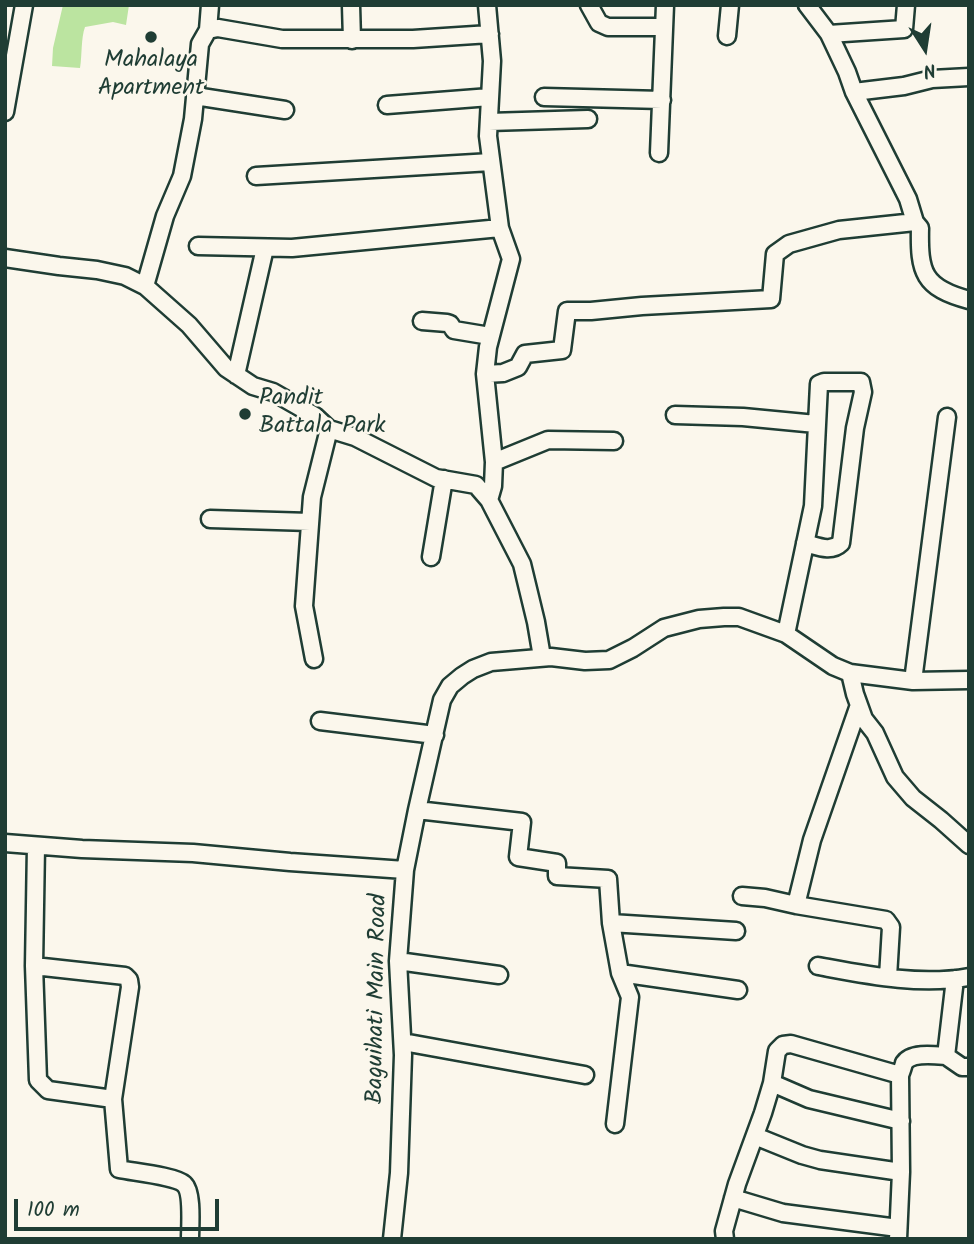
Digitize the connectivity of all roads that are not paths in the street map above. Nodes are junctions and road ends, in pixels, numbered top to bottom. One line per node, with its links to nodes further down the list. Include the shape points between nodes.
1 (24, 5): 24 (street)
2 (210, 5): 11 (street)
3 (351, 5): 15 (street)
4 (487, 5): 12 (street)
5 (589, 5): 10 (street, via 599,23 608,27)
6 (665, 5): 10 (street)
7 (730, 5): 14 (street)
8 (807, 5): 13 (street)
9 (906, 5): 13 (street, via 904,29)
10 (664, 27): 21 (street)
11 (208, 30): 15 (street, via 282,39); 18 (street, via 200,44)
12 (490, 34): 15 (street); 19 (street)
13 (829, 34): 17 (street)
14 (727, 36)
15 (352, 40)
16 (969, 77): 17 (street)
17 (854, 92): 30 (street)
18 (195, 96): 23 (street); 35 (street, via 182,176)
19 (490, 97): 22 (street); 26 (street)
20 (544, 97): 21 (street)
21 (662, 100): 27 (street)
22 (387, 105)
23 (285, 110)
24 (5, 112)
25 (588, 119): 26 (street)
26 (489, 122): 28 (street)
27 (659, 153)
28 (491, 162): 29 (street); 31 (street)
29 (256, 176)
30 (915, 222): 36 (street, via 920,228 921,263 927,276 946,293); 39 (street, via 839,230 789,244 775,254 771,299 567,311 562,350 524,354 519,367)
31 (500, 228): 33 (street); 38 (street, via 511,259)
32 (198, 246): 33 (street)
33 (265, 248): 40 (street)
34 (5, 258): 35 (street, via 97,270)
35 (145, 286): 40 (street, via 190,325)
36 (969, 300)
37 (422, 321): 38 (street)
38 (491, 336): 39 (street)
39 (485, 374): 46 (street)
40 (236, 375): 44 (street, via 315,416)
41 (675, 415): 43 (street)
42 (947, 417): 58 (street)
43 (816, 424): 51 (street, via 813,506); 51 (street, via 819,384 861,382 841,544 829,549)
44 (329, 429): 47 (street); 50 (street)
45 (614, 441): 46 (street, via 548,440)
46 (494, 462): 48 (street)
47 (444, 479): 48 (street, via 476,485); 52 (street)
48 (489, 500): 54 (street, via 522,564)
49 (211, 519): 50 (street)
50 (310, 522): 55 (street, via 304,607)
51 (805, 543): 53 (street)
52 (431, 557)
53 (786, 635): 54 (street, Baguihati Main Road, via 739,617 699,619 664,628 608,660); 56 (street, Baguihati Main Road)
54 (542, 657): 61 (street, Baguihati Main Road, via 491,662 462,676 442,701)
55 (314, 659)
56 (850, 673): 58 (street, Baguihati Main Road); 59 (street)
57 (969, 680): 58 (street, Baguihati Main Road)
58 (913, 681)
59 (859, 705): 64 (street, via 894,777); 68 (street, via 812,840)
60 (320, 721): 61 (street)
61 (435, 736): 62 (street, Baguihati Main Road)
62 (417, 810): 66 (street, Baguihati Main Road); 69 (street, via 522,822 518,857 557,863 557,876 608,879)
63 (5, 843): 65 (street)
64 (969, 845)
65 (36, 846): 66 (street); 72 (street)
66 (404, 870): 71 (street, Baguihati Main Road)
67 (742, 896): 68 (street)
68 (796, 905): 76 (street, via 886,920 891,927)
69 (611, 923): 70 (street); 74 (street)
70 (736, 931)
71 (398, 961): 75 (street); 79 (street, Baguihati Main Road)
72 (34, 966): 85 (street, via 38,1080 48,1090); 85 (street, via 129,980)
73 (818, 966): 76 (street)
74 (620, 973): 78 (street); 87 (street, via 629,997)
75 (499, 975)
76 (888, 977): 77 (street)
77 (962, 978): 80 (street)
78 (738, 990)
79 (403, 1042): 82 (street); 93 (street, Baguihati Main Road)
80 (946, 1056): 81 (street); 83 (street, via 910,1058)
81 (969, 1068)
82 (585, 1075)
83 (900, 1075): 84 (street, via 791,1044 777,1051); 86 (street)
84 (772, 1083): 86 (street, via 809,1099); 88 (street)
85 (113, 1099): 92 (street, via 120,1169 185,1185)
86 (901, 1121): 89 (street)
87 (615, 1124)
88 (755, 1136): 89 (street, via 820,1160); 90 (street)
89 (901, 1172): 91 (street)
90 (733, 1198): 91 (street, via 783,1213); 94 (street)
91 (898, 1233)
92 (190, 1239)
93 (392, 1239)
94 (725, 1239)

